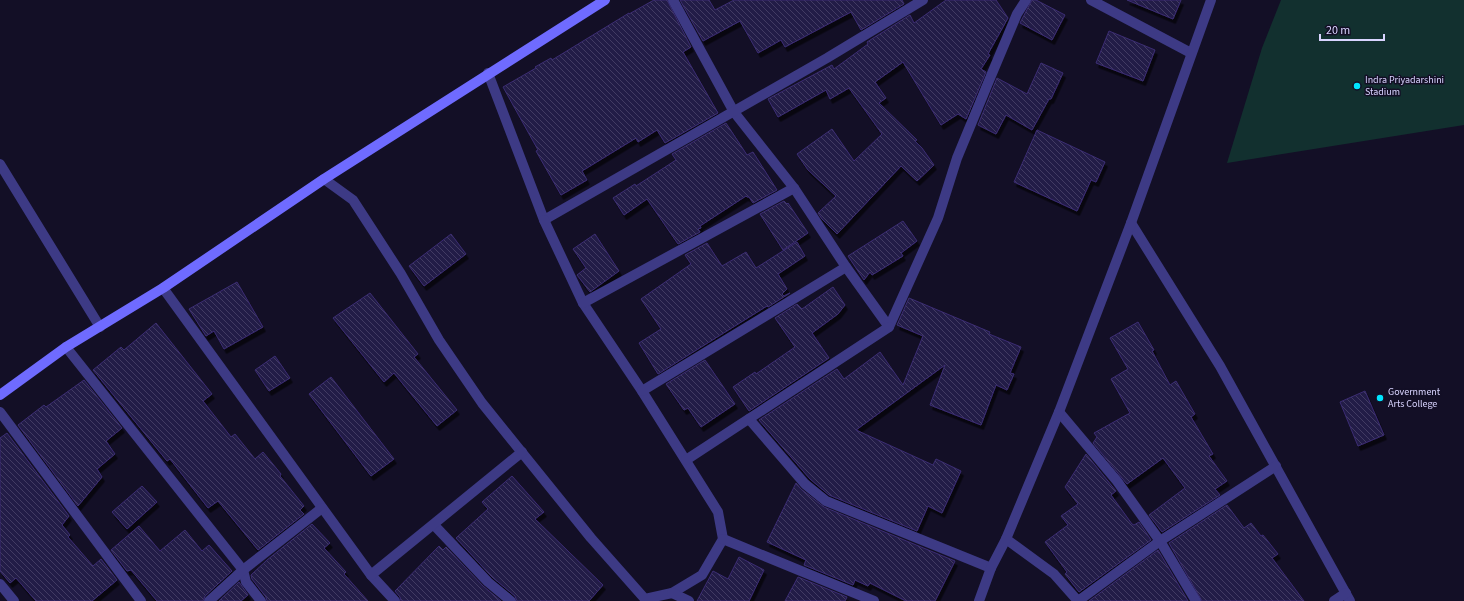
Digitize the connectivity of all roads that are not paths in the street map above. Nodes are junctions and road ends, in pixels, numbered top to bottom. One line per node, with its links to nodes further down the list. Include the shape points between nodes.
1 (605, 0): 8 (main road)
2 (673, 0): 9 (street)
3 (923, 0): 9 (street)
4 (1026, 0): 19 (street, via 1017,14 988,83 958,158 938,218)
5 (1091, 0): 7 (street)
6 (1211, 0): 7 (street)
7 (1191, 53): 14 (street)
8 (488, 74): 11 (main road); 13 (street)
9 (734, 112): 12 (street); 13 (street)
10 (0, 164): 18 (street)
11 (324, 178): 16 (main road); 26 (street, via 353,200 401,274 439,340 482,403)
12 (794, 188): 15 (street); 17 (street)
13 (544, 220): 17 (street)
14 (1131, 223): 24 (street); 28 (street, via 1220,366)
15 (846, 268): 19 (street); 21 (street)
16 (163, 288): 18 (main road); 29 (street)
17 (583, 303): 21 (street)
18 (100, 327): 20 (main road)
19 (889, 327): 25 (street)
20 (66, 348): 22 (main road); 35 (street)
21 (642, 391): 27 (street)
22 (0, 395)
23 (0, 412): 41 (street)
24 (1059, 412): 32 (street); 33 (street, via 1117,481)
25 (749, 419): 27 (street); 34 (street, via 805,484 826,501)
26 (522, 452): 30 (street); 38 (street, via 644,599)
27 (686, 460): 31 (street, via 718,512)
28 (1276, 466): 33 (street); 39 (street)
29 (322, 508): 35 (street); 36 (street)
30 (434, 525): 36 (street); 45 (street, via 488,582)
31 (723, 539): 38 (street, via 702,575); 47 (street)
32 (1006, 539): 33 (street, via 1054,574 1078,601); 34 (street)
33 (1160, 541): 49 (street)
34 (991, 568): 48 (street)
35 (243, 570): 42 (street); 43 (street, via 246,582)
36 (371, 575): 44 (street)
37 (0, 584): 40 (street)
38 (672, 593): 46 (street)
39 (1348, 597): 50 (street)
40 (14, 601)
41 (141, 601)
42 (208, 601)
43 (261, 601)
44 (395, 601)
45 (511, 601)
46 (689, 601)
47 (874, 601)
48 (979, 601)
49 (1196, 601)
50 (1334, 601)

